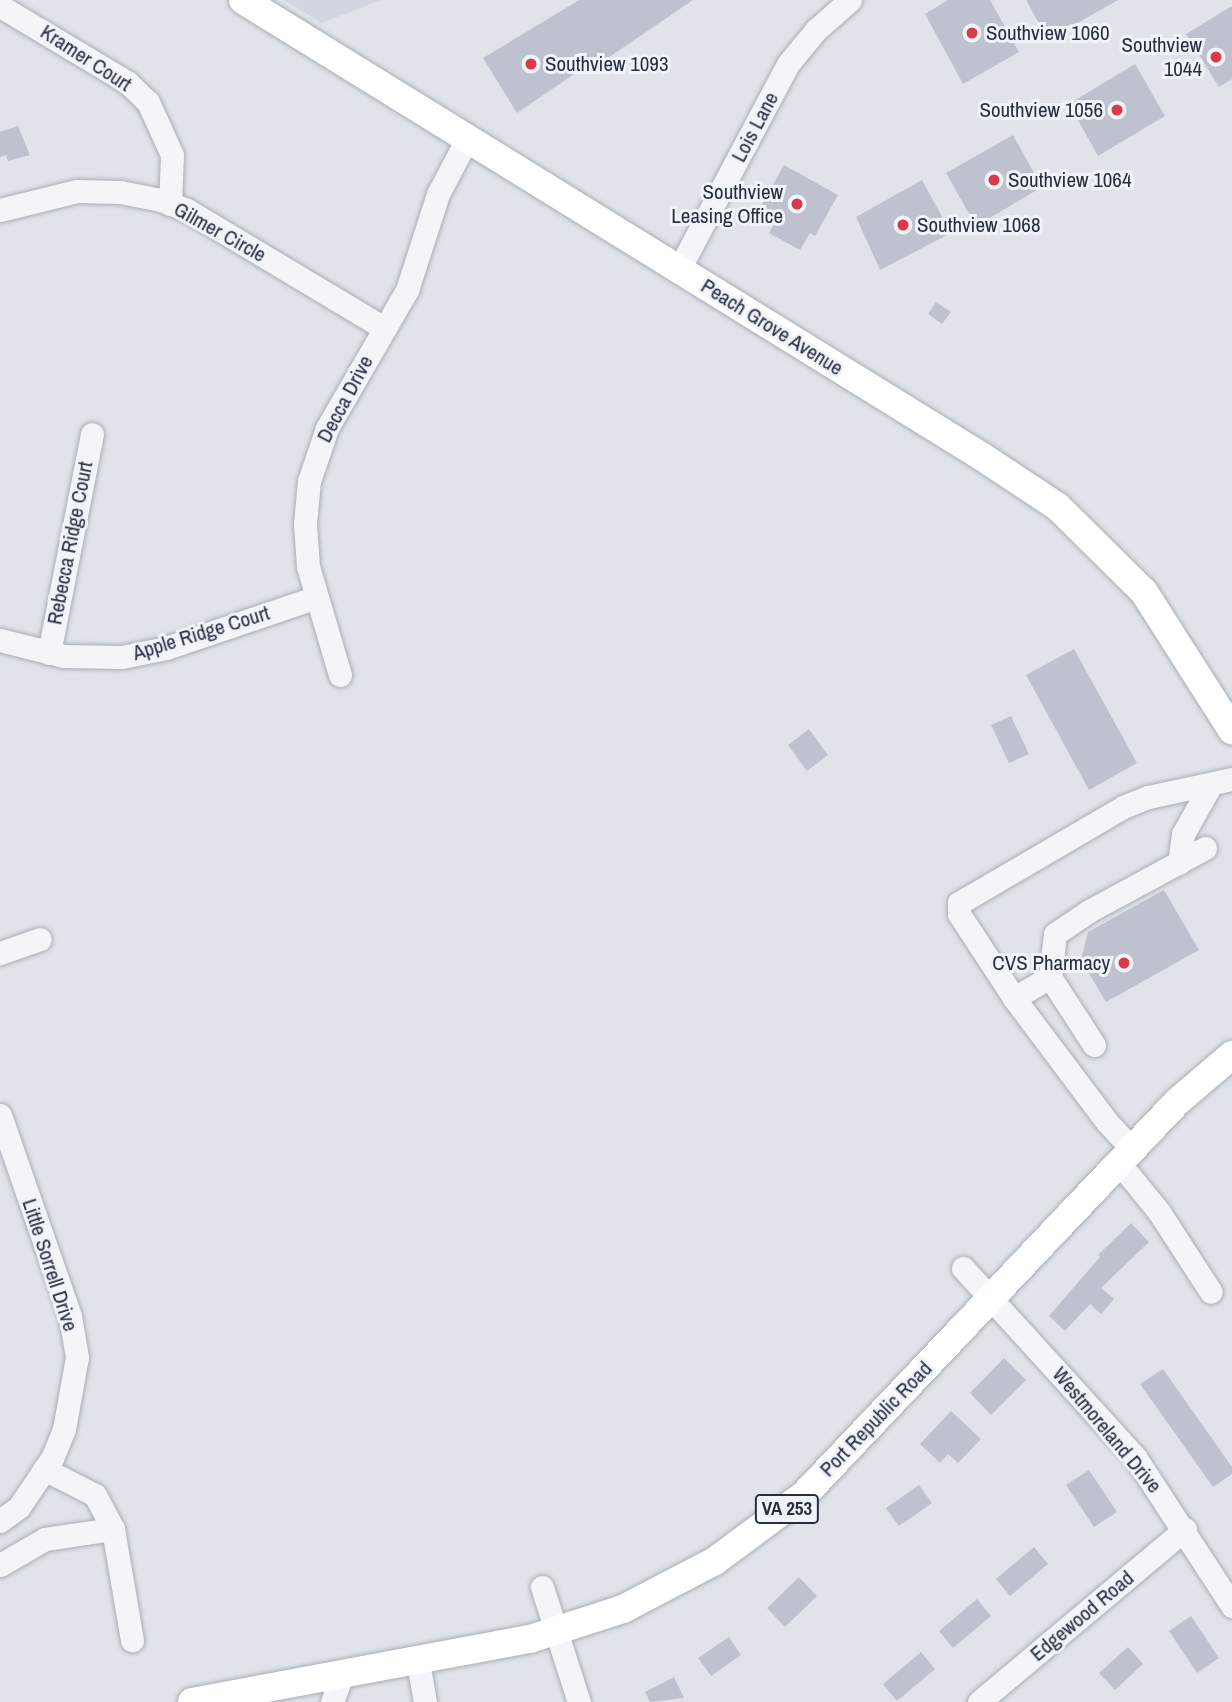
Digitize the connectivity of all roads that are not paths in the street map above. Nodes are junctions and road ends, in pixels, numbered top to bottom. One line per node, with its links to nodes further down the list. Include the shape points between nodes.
1 (243, 0): 4 (main road, Peach Grove Avenue)
2 (849, 0): 7 (street, Lois Lane, via 788,64)
3 (0, 6): 5 (street, Kramer Court, via 127,82 148,102 172,155)
4 (467, 139): 7 (main road, Peach Grove Avenue); 8 (street, Decca Drive, via 438,194 414,274)
5 (170, 204): 6 (street, Gilmer Circle, via 134,194 85,191 50,195); 8 (street, Gilmer Circle)
6 (0, 210)
7 (679, 269): 14 (main road, Peach Grove Avenue, via 981,456 1070,517 1144,592 1188,654)
8 (384, 328): 10 (street, Decca Drive, via 327,428 312,468 305,538)
9 (92, 434): 12 (street, Rebecca Ridge Court)
10 (317, 597): 12 (street, Apple Ridge Court, via 151,652 100,658); 13 (street, Decca Drive)
11 (0, 640): 12 (street, Apple Ridge Court)
12 (49, 653)
13 (340, 675)
14 (1232, 730)
15 (1221, 782): 17 (street, via 1183,834); 21 (street, via 1123,807 962,898 959,914)
16 (1205, 848): 17 (street)
17 (1179, 863): 20 (street, via 1060,928 1048,967)
18 (40, 939): 19 (street)
19 (0, 953)
20 (1050, 977): 21 (street); 22 (street)
21 (1014, 998): 25 (street, via 1107,1122)
22 (1094, 1045)
23 (1232, 1055): 25 (main road, Port Republic Road / VA 253, via 1178,1101)
24 (0, 1115): 29 (street, Little Sorrell Drive, via 70,1316 77,1357 64,1429)
25 (1127, 1157): 27 (street); 28 (main road, Port Republic Road / VA 253)
26 (963, 1268): 28 (street, Westmoreland Drive)
27 (1211, 1293)
28 (993, 1296): 32 (street, Westmoreland Drive, via 1135,1457); 36 (main road, Port Republic Road / VA 253, via 829,1469 764,1528 668,1589)
29 (44, 1469): 30 (street, Little Sorrell Drive, via 19,1507); 31 (street, via 95,1495)
30 (0, 1521)
31 (113, 1529): 33 (street, via 45,1539); 37 (street)
32 (1185, 1529): 35 (street, Westmoreland Drive); 45 (street, Edgewood Road)
33 (0, 1565)
34 (542, 1587): 36 (street)
35 (1232, 1606)
36 (554, 1633): 38 (main road, Port Republic Road / VA 253); 44 (street)
37 (132, 1640)
38 (418, 1662): 39 (main road, Port Republic Road / VA 253); 41 (street)
39 (342, 1675): 40 (main road, Port Republic Road / VA 253); 43 (street)
40 (279, 1694): 42 (main road, Port Republic Road / VA 253)
41 (420, 1701)
42 (192, 1702)
43 (332, 1702)
44 (579, 1702)
45 (979, 1702)

